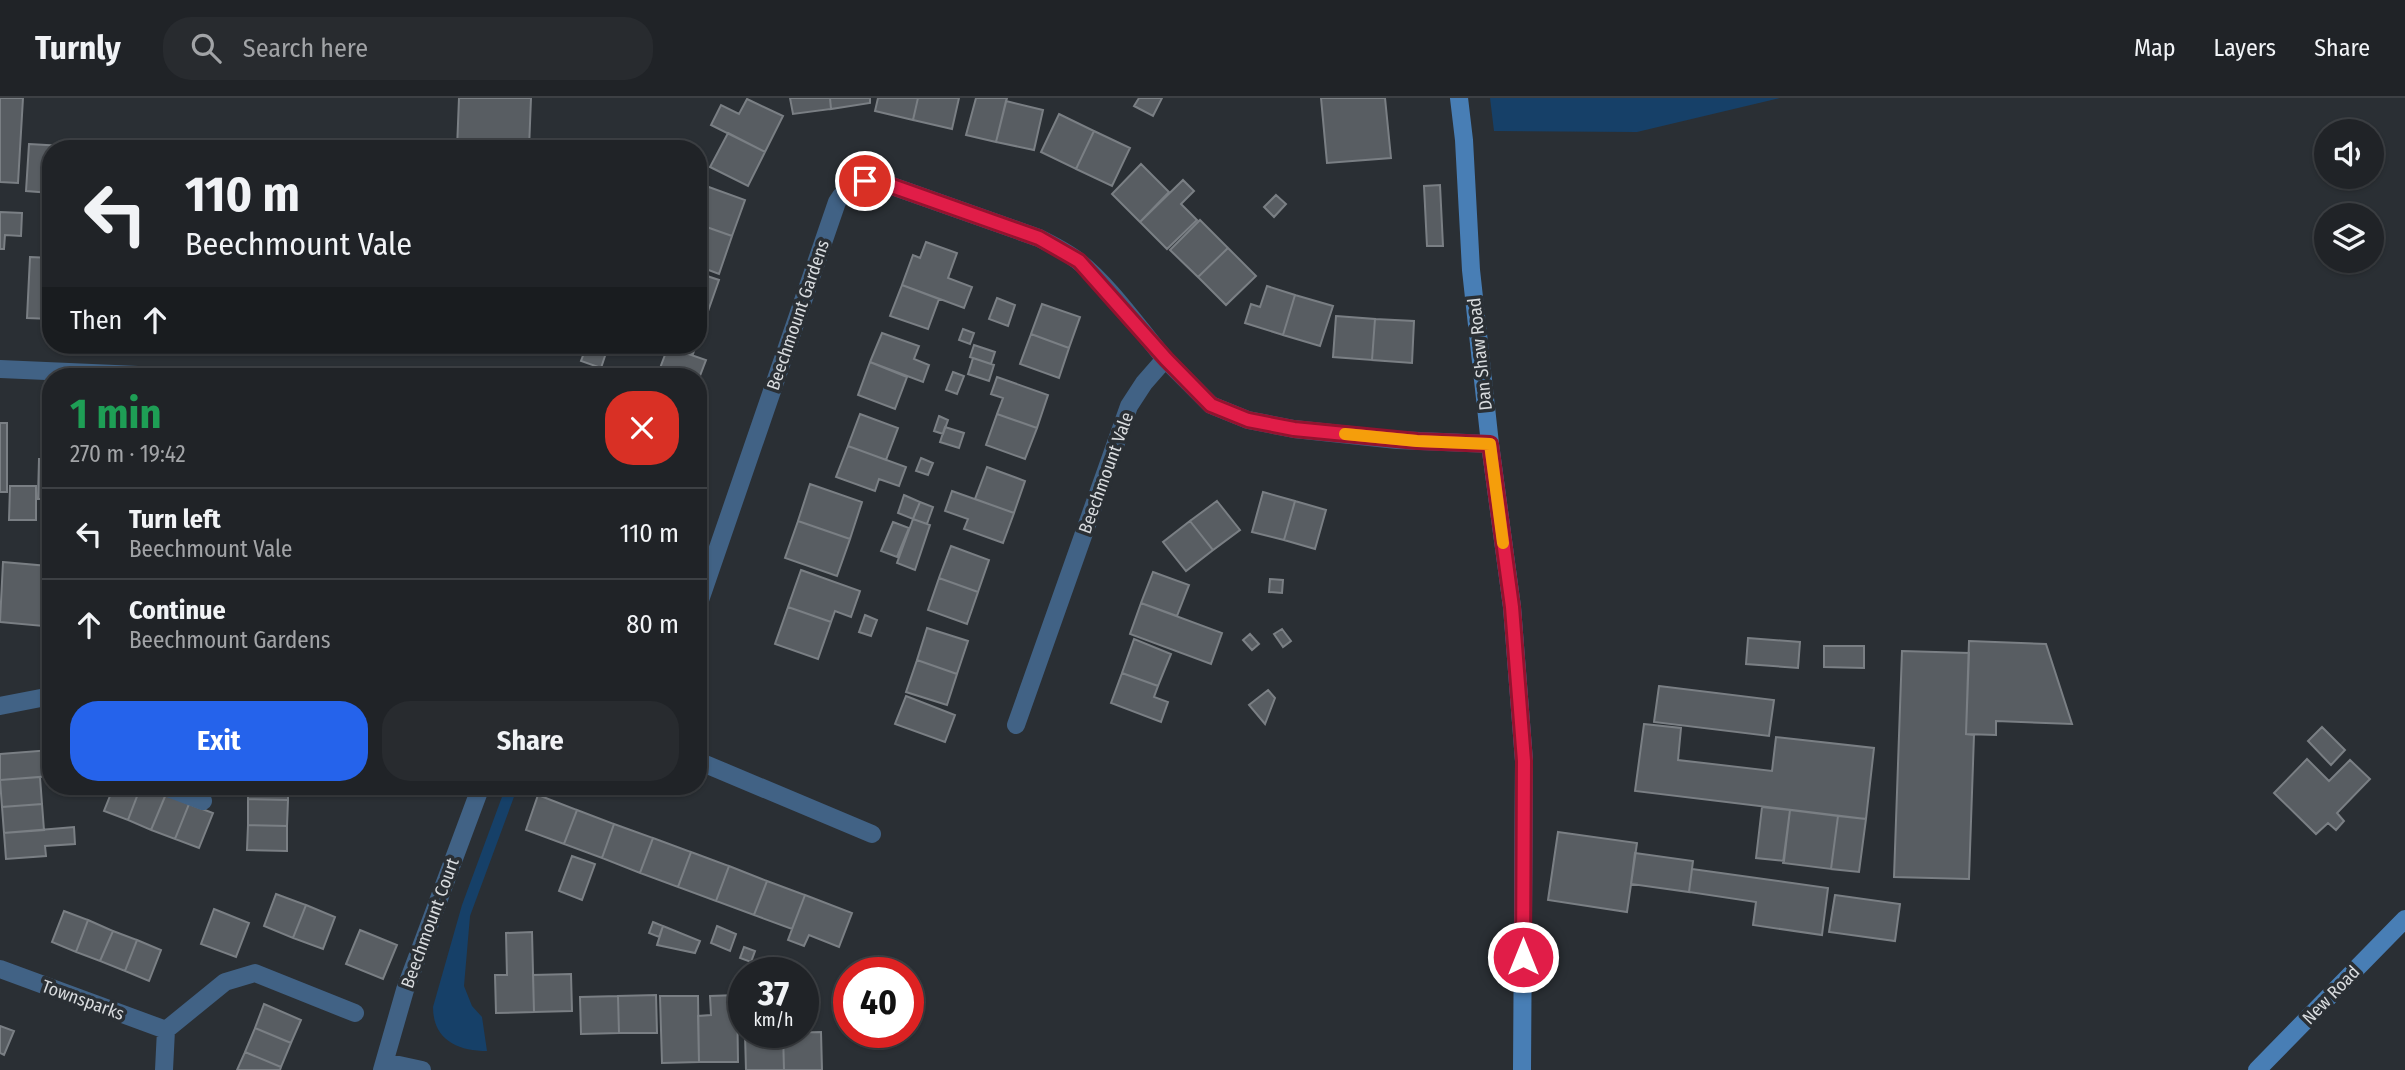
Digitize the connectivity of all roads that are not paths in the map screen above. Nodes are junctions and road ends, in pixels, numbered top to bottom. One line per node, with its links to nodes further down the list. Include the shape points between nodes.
1 (1458, 98): 5 (street, Dan Shaw Road)
2 (1166, 359): 5 (street, via 1211,405 1248,420 1294,429); 6 (street, Beechmount Gardens, via 1079,261 1061,249 875,180 856,181 837,202); 9 (street, Beechmount Vale, via 1129,406)
3 (0, 369): 4 (street)
4 (42, 371)
5 (1490, 444): 22 (street, Dan Shaw Road, via 1512,607 1524,761)
6 (707, 580)
7 (42, 698): 8 (street)
8 (0, 705)
9 (1016, 725)
10 (707, 765): 14 (street)
11 (187, 795): 13 (street)
12 (478, 795): 19 (street, Beechmount Court, via 405,990)
13 (203, 801)
14 (872, 834)
15 (2405, 919): 23 (street, New Road)
16 (0, 969): 18 (street, Townsparks)
17 (355, 1013): 18 (street, via 255,972 225,982)
18 (166, 1030): 20 (street)
19 (384, 1066): 21 (street)
20 (164, 1070)
21 (422, 1070)
22 (1522, 1070)
23 (2257, 1070)

